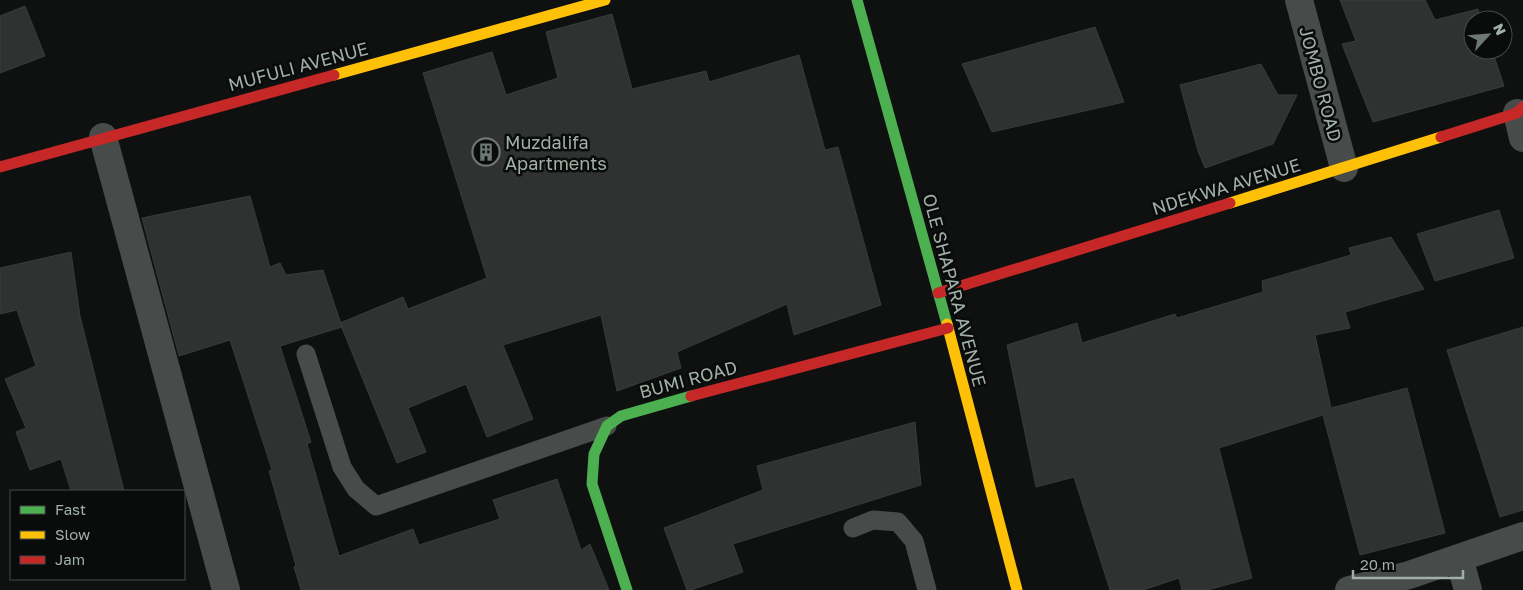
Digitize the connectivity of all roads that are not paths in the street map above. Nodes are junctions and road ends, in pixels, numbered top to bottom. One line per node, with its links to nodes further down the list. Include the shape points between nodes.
1 (605, 0): 5 (street, MUFULI AVENUE)
2 (857, 0): 8 (street, OLE SHAPARA AVENUE)
3 (1299, 0): 7 (street, JOMBO ROAD)
4 (1521, 119): 7 (street, NDEKWA AVENUE)
5 (103, 137): 6 (street, MUFULI AVENUE); 15 (street)
6 (0, 167)
7 (1344, 168): 8 (street, NDEKWA AVENUE)
8 (938, 293): 9 (street, OLE SHAPARA AVENUE)
9 (948, 328): 11 (street, BUMI ROAD, via 630,413); 18 (street, OLE SHAPARA AVENUE)
10 (306, 354): 11 (lane, via 342,467 356,489 376,506)
11 (607, 426): 16 (street, via 594,454 592,484)
12 (853, 528): 17 (lane, via 873,520 898,522 914,541)
13 (1523, 536): 14 (street)
14 (1460, 558): 19 (street); 20 (street)
15 (226, 590)
16 (627, 590)
17 (927, 590)
18 (1017, 590)
19 (1349, 590)
20 (1468, 590)

